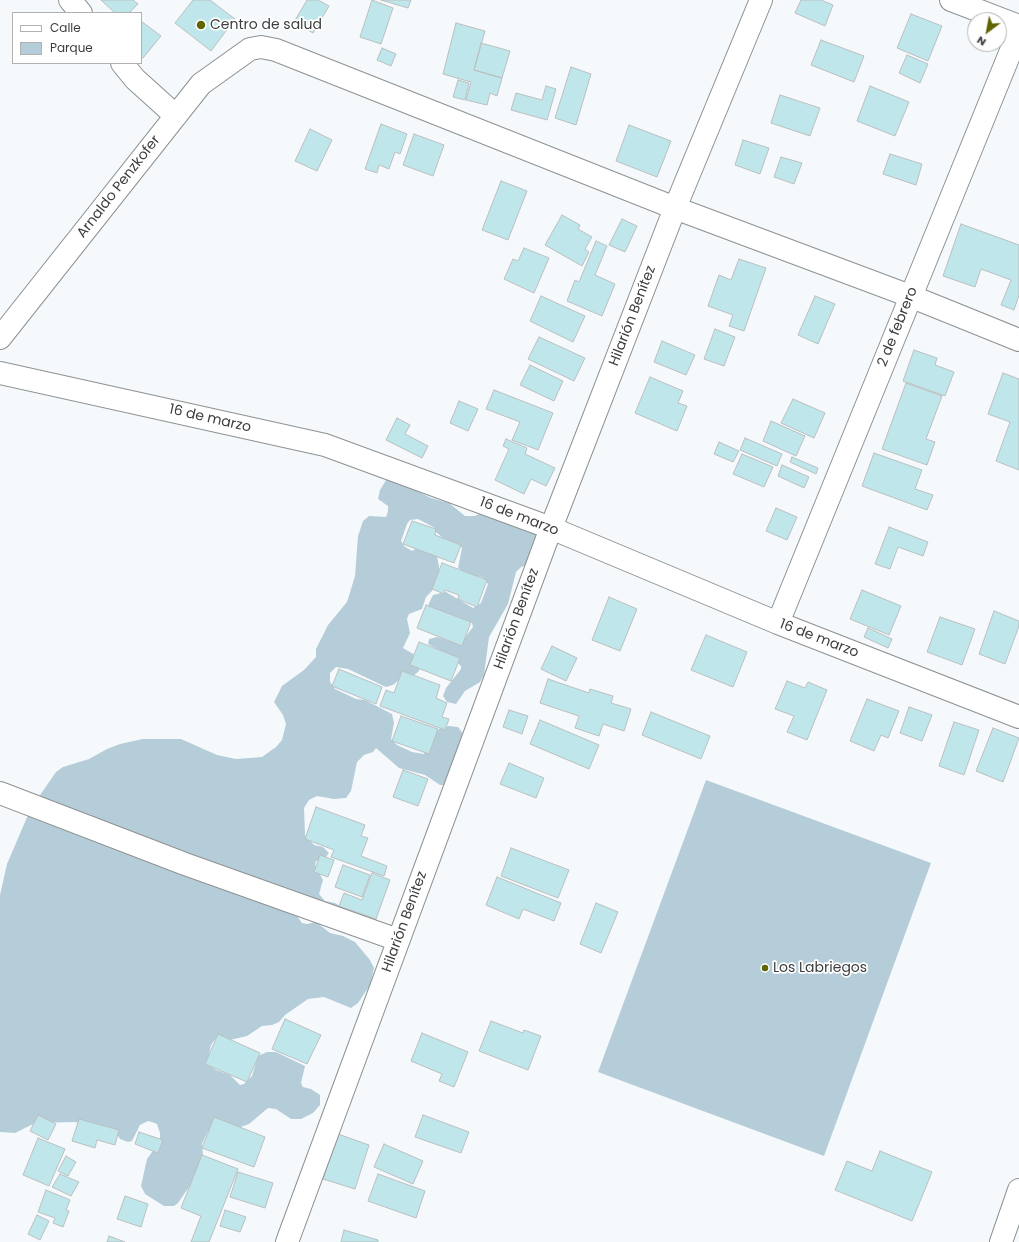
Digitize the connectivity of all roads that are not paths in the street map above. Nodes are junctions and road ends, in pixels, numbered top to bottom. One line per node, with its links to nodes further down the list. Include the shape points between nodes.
1 (70, 0): 4 (street)
2 (761, 0): 9 (street, Hilarión Benítez)
3 (951, 0): 5 (street)
4 (80, 12)
5 (1019, 26)
6 (1019, 31): 10 (street, 2 de febrero)
7 (123, 64): 8 (street, via 135,79)
8 (176, 116): 9 (street, Arnaldo Penzkofer, via 201,84 250,49 261,47 276,50); 11 (street, Arnaldo Penzkofer)
9 (675, 208): 10 (street); 14 (street, Hilarión Benítez)
10 (910, 296): 12 (street); 15 (street, 2 de febrero)
11 (0, 338)
12 (1019, 340)
13 (0, 373): 14 (street, 16 de marzo, via 325,445)
14 (551, 528): 15 (street, 16 de marzo); 18 (street, Hilarión Benítez)
15 (778, 623): 16 (street, 16 de marzo)
16 (1019, 717)
17 (0, 793): 18 (street, via 186,864)
18 (398, 940): 20 (street, Hilarión Benítez)
19 (1019, 1190): 21 (street)
20 (287, 1242)
21 (1001, 1242)

